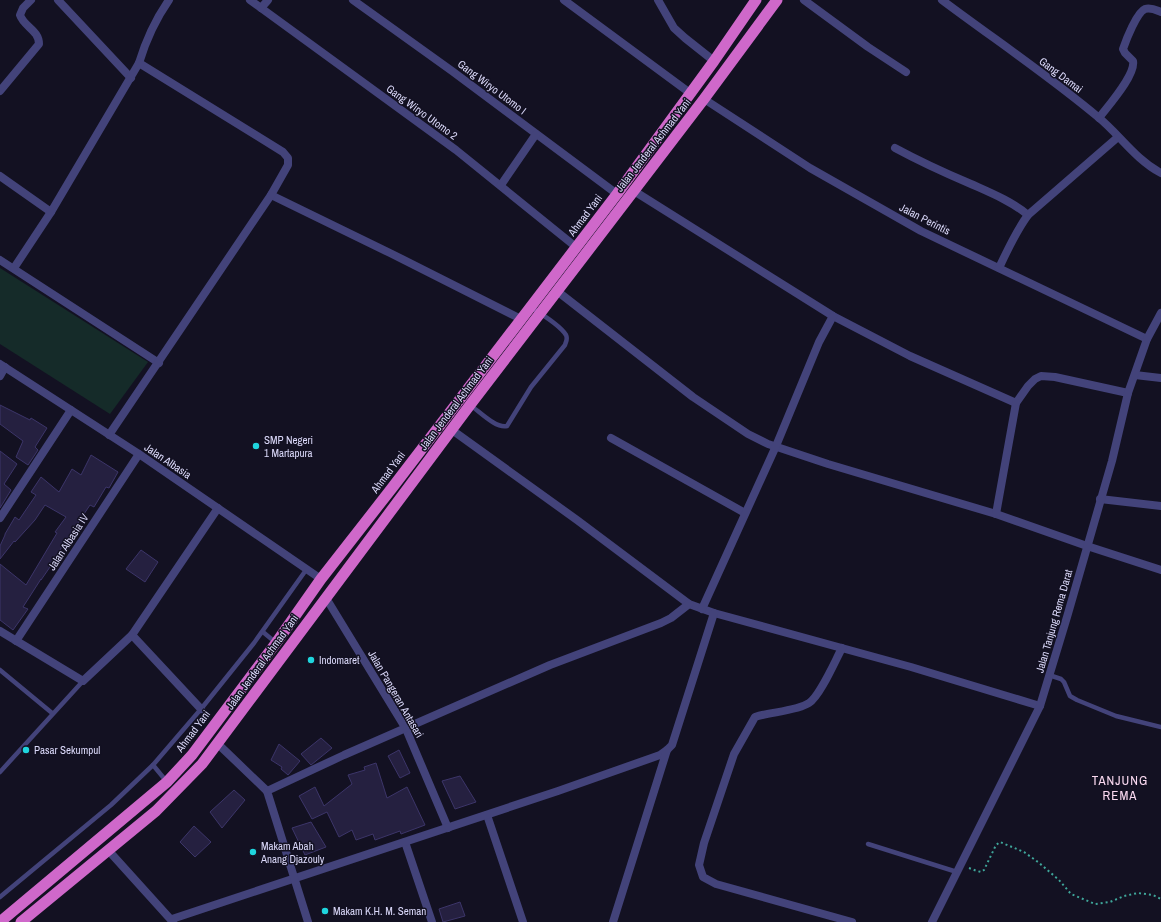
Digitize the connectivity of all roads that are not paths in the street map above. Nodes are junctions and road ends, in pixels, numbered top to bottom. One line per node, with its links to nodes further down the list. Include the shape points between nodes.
1 (31, 0): 23 (street, via 20,15 37,34 40,44)
2 (58, 0): 22 (street)
3 (168, 0): 20 (street, via 146,40)
4 (250, 0): 13 (street, Gang Wiryo Utomo 2)
5 (268, 0): 13 (street)
6 (353, 0): 27 (street, Gang Wiryo Utomo I)
7 (564, 0): 24 (street)
8 (658, 0): 19 (street, via 674,28)
9 (756, 0): 15 (highway, Ahmad Yani)
10 (777, 0): 16 (highway, Jalan Jenderal Achmad Yani)
11 (804, 0): 21 (street)
12 (942, 0): 26 (street, Gang Damai, via 1056,83)
13 (261, 8): 32 (street, Gang Wiryo Utomo 2)
14 (1161, 12): 26 (street, via 1147,8 1140,13 1123,49 1133,61 1132,69)
15 (740, 24): 16 (highway); 17 (highway, Ahmad Yani)
16 (753, 33): 18 (highway, Jalan Jenderal Achmad Yani)
17 (725, 45): 18 (highway); 19 (highway, Ahmad Yani)
18 (737, 54): 25 (highway, Jalan Jenderal Achmad Yani)
19 (714, 61): 24 (highway, Ahmad Yani)
20 (139, 63): 22 (street); 35 (street, via 283,152 288,158 288,165)
21 (906, 72)
22 (131, 78): 36 (street)
23 (0, 91)
24 (690, 93): 34 (highway, Ahmad Yani)
25 (704, 99): 33 (highway, Jalan Jenderal Achmad Yani); 41 (street, Jalan Perintis, via 810,168 869,202 921,231)
26 (1099, 118): 28 (street, Gang Damai)
27 (536, 134): 32 (street); 34 (street, Gang Wiryo Utomo I)
28 (1118, 138): 30 (street, Gang Damai, via 1140,159); 37 (street)
29 (895, 148): 37 (street, via 922,163 995,194)
30 (1161, 173)
31 (0, 176): 36 (street)
32 (500, 185): 38 (street, Gang Wiryo Utomo 2)
33 (634, 191): 42 (highway, Jalan Jenderal Achmad Yani); 46 (street)
34 (617, 194): 38 (highway, Ahmad Yani)
35 (271, 195): 47 (street); 49 (street)
36 (51, 212): 40 (street)
37 (1028, 215): 41 (street)
38 (576, 247): 43 (highway, Ahmad Yani)
39 (0, 260): 40 (street)
40 (14, 268): 49 (street)
41 (999, 268): 48 (street, Jalan Perintis)
42 (557, 291): 44 (highway, Jalan Jenderal Achmad Yani); 61 (street, via 693,398 748,434)
43 (530, 307): 44 (lane); 47 (highway, Ahmad Yani)
44 (540, 313): 56 (highway, Jalan Jenderal Achmad Yani); 56 (lane, via 556,325 567,339 531,387 507,426 496,424)
45 (1161, 314): 48 (street, Jalan Tanjung Rema Darat)
46 (833, 316): 55 (street, via 910,356); 61 (street, via 819,342)
47 (521, 320): 72 (highway, Ahmad Yani)
48 (1147, 339): 51 (street, Jalan Tanjung Rema Darat)
49 (159, 363): 59 (street)
50 (3, 366): 52 (street); 57 (street, Jalan Albasia)
51 (1134, 375): 53 (street); 54 (street, Jalan Tanjung Rema Darat)
52 (0, 376)
53 (1161, 378)
54 (1128, 393): 55 (street, via 1041,376 1028,386); 63 (street, Jalan Tanjung Rema Darat)
55 (1016, 403): 67 (street)
56 (470, 405): 58 (highway, Jalan Jenderal Achmad Yani)
57 (71, 410): 59 (street, Jalan Albasia); 68 (street)
58 (452, 430): 73 (highway, Jalan Jenderal Achmad Yani); 74 (street)
59 (109, 435): 62 (street, Jalan Albasia)
60 (611, 438): 66 (street)
61 (776, 446): 66 (street); 67 (street)
62 (138, 454): 65 (street, Jalan Albasia); 80 (street, Jalan Albasia IV)
63 (1100, 499): 64 (street); 69 (street, Jalan Tanjung Rema Darat)
64 (1161, 506)
65 (218, 508): 70 (street, Jalan Albasia); 79 (street)
66 (746, 513): 75 (street)
67 (996, 514): 69 (street)
68 (0, 518)
69 (1087, 546): 71 (street); 85 (street, Jalan Tanjung Rema Darat)
70 (306, 570): 72 (street, Jalan Albasia); 78 (lane)
71 (1161, 570)
72 (321, 579): 81 (highway, Ahmad Yani)
73 (326, 598): 86 (highway, Jalan Jenderal Achmad Yani); 94 (street, Jalan Pangeran Antasari)
74 (689, 604): 75 (street); 94 (street, via 661,623 550,665)
75 (702, 609): 76 (street)
76 (714, 613): 82 (street); 96 (street, via 672,745)
77 (0, 631): 80 (street)
78 (263, 632): 81 (lane); 91 (lane)
79 (132, 635): 87 (street); 91 (street)
80 (16, 641): 87 (street)
81 (276, 642): 84 (highway, Ahmad Yani)
82 (842, 648): 90 (street); 116 (street, via 820,689 809,703 790,710 755,717 734,754 699,865 703,877 716,884)
83 (0, 670): 92 (lane)
84 (255, 671): 86 (highway); 88 (highway, Ahmad Yani)
85 (1050, 675): 90 (street, Jalan Tanjung Rema Darat); 93 (lane, via 1061,679 1070,696 1077,700 1116,716)
86 (266, 678): 89 (highway, Jalan Jenderal Achmad Yani)
87 (83, 681): 92 (lane)
88 (245, 684): 89 (highway); 99 (highway, Ahmad Yani, via 192,755)
89 (256, 692): 95 (highway, Jalan Jenderal Achmad Yani)
90 (1040, 706): 106 (street, Jalan Tanjung Rema Darat)
91 (201, 709): 97 (lane)
92 (52, 713): 98 (lane)
93 (1161, 727)
94 (406, 729): 100 (street); 102 (street, Jalan Pangeran Antasari)
95 (218, 744): 100 (street); 105 (highway, Jalan Jenderal Achmad Yani, via 156,811)
96 (667, 750): 101 (street, via 660,755); 115 (street)
97 (153, 765): 99 (lane); 108 (lane, via 111,805)
98 (0, 772)
99 (168, 782): 110 (highway, Ahmad Yani)
100 (267, 791): 107 (street)
101 (487, 815): 102 (street); 114 (street)
102 (448, 828): 103 (street)
103 (405, 842): 107 (street); 113 (street)
104 (868, 844): 106 (lane)
105 (108, 850): 109 (street); 111 (highway, Jalan Jenderal Achmad Yani)
106 (957, 872): 117 (street, Jalan Tanjung Rema Darat)
107 (294, 880): 109 (street); 112 (street)
108 (0, 897)
109 (172, 921)
110 (0, 922)
111 (21, 922)
112 (308, 922)
113 (432, 922)
114 (523, 922)
115 (613, 922)
116 (852, 922)
117 (932, 922)

